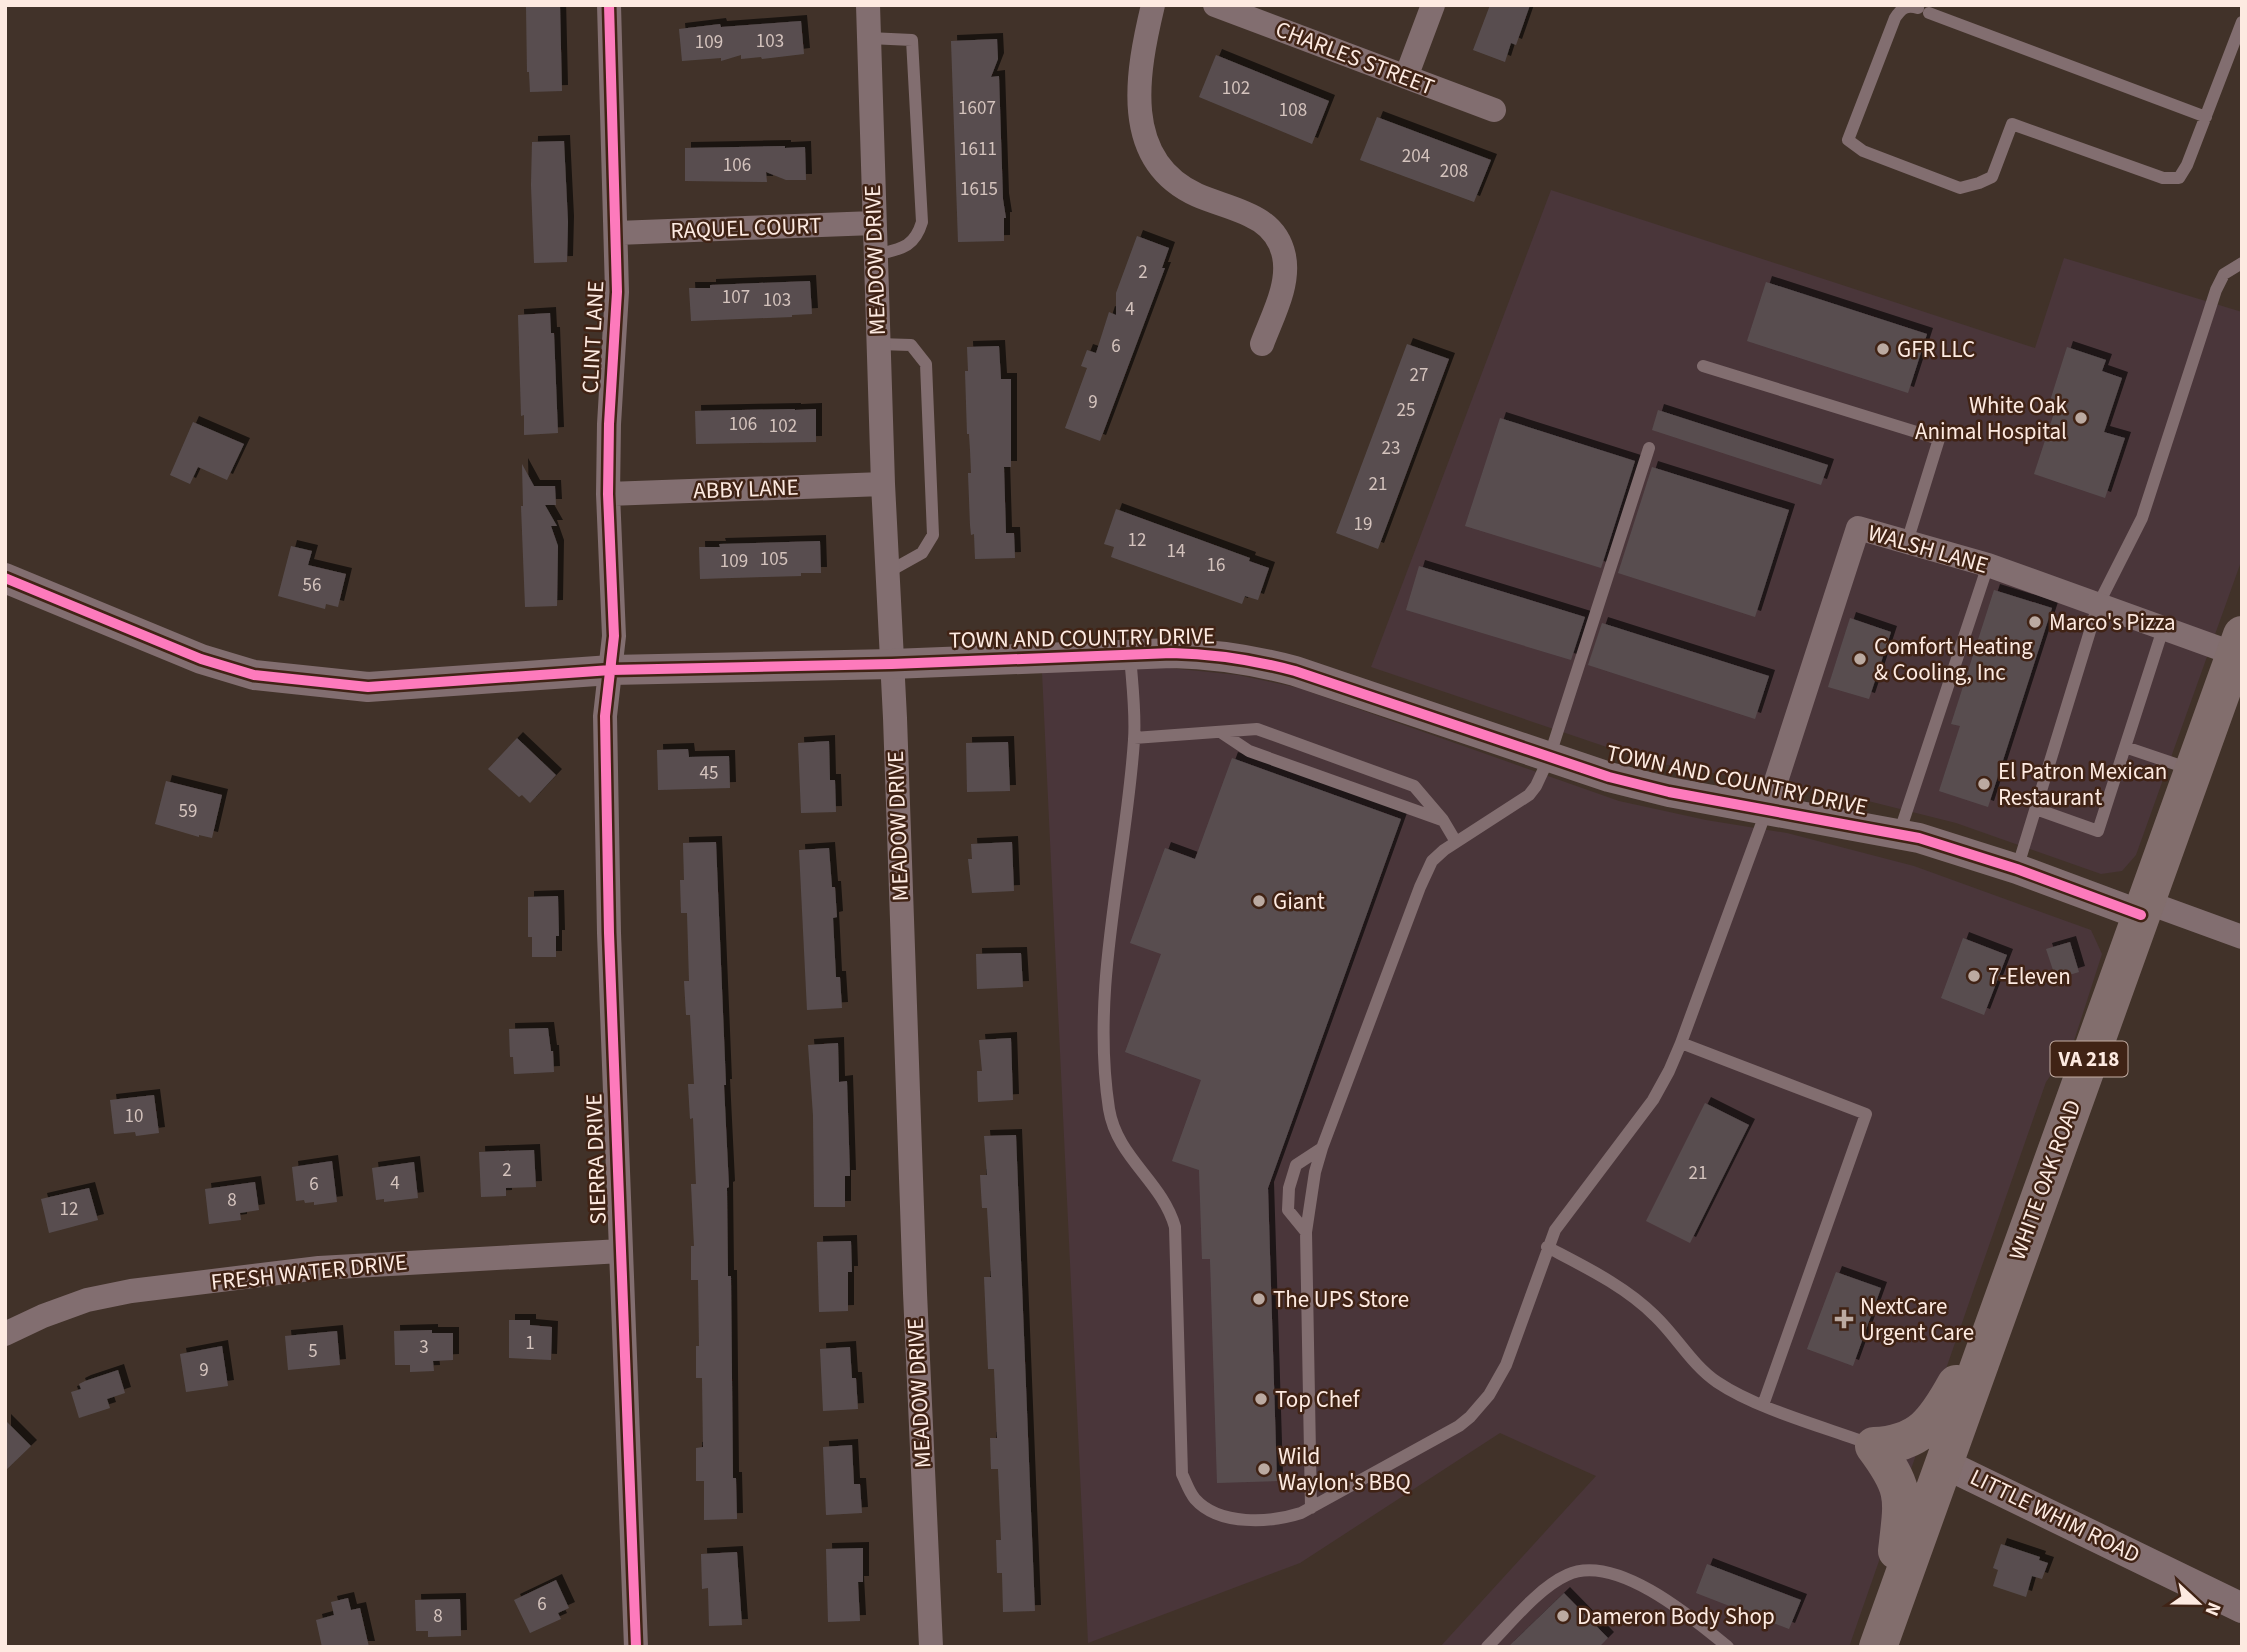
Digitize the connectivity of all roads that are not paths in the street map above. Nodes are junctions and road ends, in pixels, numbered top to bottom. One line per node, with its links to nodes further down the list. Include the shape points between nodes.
1 (609, 5): 13 (street, CLINT LANE)
2 (868, 5): 7 (street, MEADOW DRIVE)
3 (1153, 5): 17 (street, via 1138,102 1140,125 1160,166 1176,182 1252,214 1278,239 1285,275)
4 (1215, 5): 9 (street, CHARLES STREET)
5 (1433, 5): 9 (street)
6 (2242, 22): 8 (lane)
7 (869, 38): 12 (street, MEADOW DRIVE); 14 (lane, via 912,40 922,222 918,236 906,247)
8 (2236, 53): 11 (lane)
9 (1406, 77): 10 (street, CHARLES STREET)
10 (1494, 110)
11 (2206, 117): 11 (lane, via 2179,178 2163,178 2012,124 1992,177 1960,187 1863,151 1848,140 1895,18 1902,8 1911,6)
12 (874, 223): 13 (street, RAQUEL COURT); 14 (street, MEADOW DRIVE)
13 (617, 233): 21 (street, CLINT LANE)
14 (875, 255): 16 (street, MEADOW DRIVE)
15 (2242, 263): 26 (lane, via 2224,274 2217,290 2142,518)
16 (878, 344): 20 (street, MEADOW DRIVE); 24 (lane, via 911,345 926,364 933,536 922,553)
17 (1262, 344)
18 (1703, 366): 22 (lane, via 1939,439)
19 (1649, 448): 35 (lane)
20 (883, 484): 21 (street, ABBY LANE); 24 (street, MEADOW DRIVE)
21 (608, 494): 31 (street, CLINT LANE, via 614,636)
22 (1907, 542): 23 (street, WALSH LANE); 37 (street, WALSH LANE, via 1858,528)
23 (1988, 565): 26 (street, WALSH LANE); 40 (lane)
24 (888, 572): 30 (street, MEADOW DRIVE)
25 (5, 578): 31 (street, TOWN AND COUNTRY DRIVE, via 201,659 280,679 368,687)
26 (2098, 605): 27 (street, WALSH LANE); 38 (lane)
27 (2163, 629): 28 (street, WALSH LANE); 34 (lane)
28 (2238, 644): 36 (main road, WHITE OAK ROAD / VA 218)
29 (1130, 655): 30 (street, TOWN AND COUNTRY DRIVE); 33 (lane); 35 (street, TOWN AND COUNTRY DRIVE, via 1208,654 1252,660)
30 (892, 664): 31 (street, TOWN AND COUNTRY DRIVE); 59 (street, MEADOW DRIVE)
31 (611, 670): 49 (street, SIERRA DRIVE, via 605,716)
32 (1222, 733): 33 (lane); 39 (lane, via 1249,751); 39 (lane, via 1257,729 1406,782 1419,790)
33 (1134, 738): 55 (lane, via 1103,1014 1109,1107 1124,1149 1168,1205 1175,1227 1182,1474 1195,1499 1223,1516 1292,1516)
34 (2125, 747): 36 (lane); 38 (lane, via 2098,831)
35 (1549, 758): 37 (street, TOWN AND COUNTRY DRIVE, via 1657,789); 41 (lane, via 1529,796)
36 (2193, 771): 43 (main road, WHITE OAK ROAD / VA 218)
37 (1768, 809): 40 (street, TOWN AND COUNTRY DRIVE); 45 (lane)
38 (2036, 809): 42 (lane)
39 (1443, 820): 41 (lane)
40 (1899, 834): 42 (street, TOWN AND COUNTRY DRIVE)
41 (1456, 842): 46 (lane, via 1428,869)
42 (2018, 869): 43 (street, TOWN AND COUNTRY DRIVE)
43 (2144, 909): 44 (street); 50 (main road, WHITE OAK ROAD / VA 218)
44 (2242, 937)
45 (1681, 1043): 48 (lane, via 1653,1100 1563,1217); 52 (lane, via 1866,1114)
46 (1322, 1148): 47 (lane); 47 (lane, via 1296,1165 1289,1188 1288,1210)
47 (1306, 1232): 55 (lane)
48 (1548, 1247): 52 (lane, via 1625,1292 1657,1317 1710,1376); 55 (lane, via 1506,1365 1470,1417)
49 (621, 1251): 51 (street, FRESH WATER DRIVE, via 319,1268 131,1291 87,1300); 58 (street, SIERRA DRIVE)
50 (2001, 1303): 53 (main road, via 1935,1418 1915,1437); 54 (main road, WHITE OAK ROAD / VA 218)
51 (5, 1334)
52 (1763, 1405): 53 (lane)
53 (1874, 1446): 56 (main road, via 1900,1487)
54 (1943, 1462): 56 (main road, WHITE OAK ROAD / VA 218); 57 (street, LITTLE WHIM ROAD)
55 (1311, 1508)
56 (1892, 1608): 62 (main road, WHITE OAK ROAD / VA 218)
57 (2242, 1608)
58 (636, 1647)
59 (931, 1647)
60 (1487, 1647): 61 (lane, via 1549,1586 1566,1575 1589,1570 1646,1588)
61 (1728, 1647)
62 (1878, 1647)

